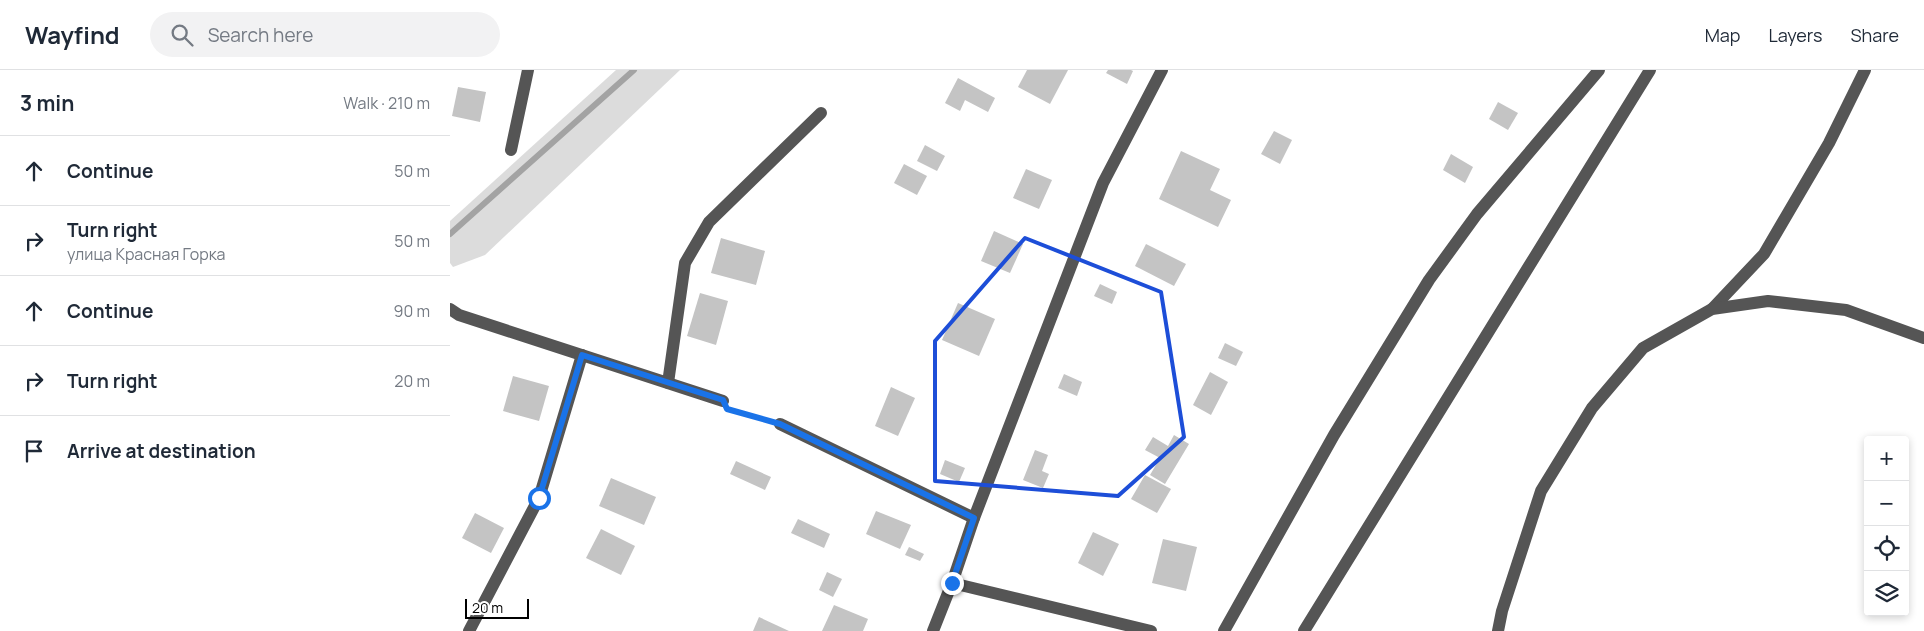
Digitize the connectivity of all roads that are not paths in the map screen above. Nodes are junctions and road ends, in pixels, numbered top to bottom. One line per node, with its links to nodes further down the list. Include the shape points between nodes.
1 (528, 70): 7 (street)
2 (1162, 70): 15 (street, via 1103,183)
3 (1600, 70): 20 (street, via 1477,214 1429,280 1334,435)
4 (1650, 70): 21 (street)
5 (1865, 70): 9 (street, via 1829,143 1764,254)
6 (821, 113): 12 (street, via 710,222 685,263)
7 (511, 150)
8 (450, 309): 11 (street, via 458,315)
9 (1712, 309): 10 (street, via 1768,301 1846,310); 22 (street, via 1643,348 1592,408 1541,491)
10 (1924, 338)
11 (582, 355): 12 (street); 17 (street, via 539,498)
12 (668, 383): 13 (street)
13 (723, 400)
14 (780, 424): 15 (street)
15 (974, 518): 16 (street)
16 (952, 583): 18 (street); 19 (street)
17 (469, 631)
18 (933, 631)
19 (1151, 631)
20 (1224, 631)
21 (1304, 631)
22 (1498, 631)

